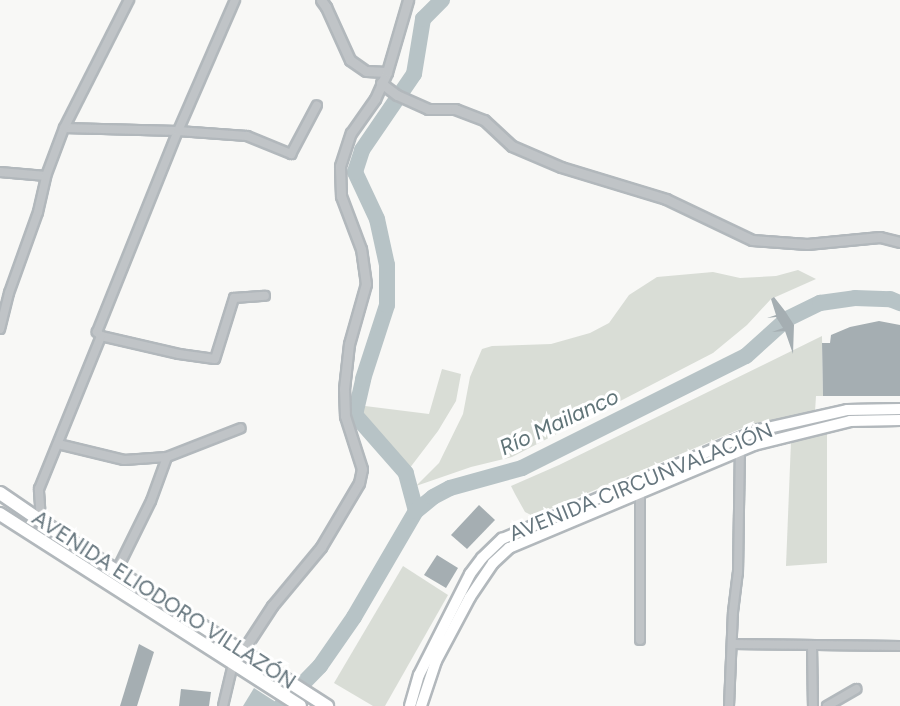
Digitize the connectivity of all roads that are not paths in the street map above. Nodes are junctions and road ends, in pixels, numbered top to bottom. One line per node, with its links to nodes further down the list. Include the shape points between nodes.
1 (129, 0): 8 (street)
2 (235, 0): 9 (street)
3 (321, 0): 5 (street, via 350,60 366,71)
4 (408, 0): 5 (street)
5 (387, 72): 6 (street)
6 (381, 83): 12 (street, via 397,96 428,109 455,110 484,120 512,146 561,167 666,199 752,240 807,244 880,237); 39 (street, via 375,99 351,133 340,166 341,196 361,249 366,284 349,344 344,389 345,416 362,469 359,483 321,547 272,606)
7 (317, 105): 9 (street, via 291,154 247,136)
8 (64, 128): 9 (street); 11 (street)
9 (178, 131): 15 (street, via 97,332)
10 (0, 172): 11 (street)
11 (46, 176): 14 (street, via 41,204)
12 (900, 242)
13 (265, 296): 15 (street, via 234,298 215,359)
14 (0, 329)
15 (101, 336): 21 (street)
16 (900, 409): 17 (main road, AVENIDA CIRCUNVALACIÓN, via 870,408)
17 (824, 416): 20 (street); 22 (main road, AVENIDA CIRCUNVALACIÓN, via 759,430)
18 (900, 420): 20 (main road, AVENIDA CIRCUNVALACIÓN, via 850,421)
19 (241, 428): 23 (street)
20 (825, 428): 22 (main road, AVENIDA CIRCUNVALACIÓN)
21 (58, 444): 23 (street, via 124,460); 29 (street, via 39,489)
22 (738, 445): 25 (main road, AVENIDA CIRCUNVALACIÓN); 30 (main road, AVENIDA CIRCUNVALACIÓN); 36 (street, via 738,573)
23 (167, 457): 33 (street, via 151,501)
24 (0, 492): 29 (highway, AVENIDA ELIODORO VILLAZÓN)
25 (640, 492): 30 (main road, AVENIDA CIRCUNVALACIÓN); 35 (street)
26 (0, 507): 31 (highway, AVENIDA ELIODORO VILLAZÓN)
27 (0, 514): 31 (highway, AVENIDA ELIODORO VILLAZÓN)
28 (0, 520): 31 (highway, AVENIDA ELIODORO VILLAZÓN)
29 (41, 520): 33 (highway, AVENIDA ELIODORO VILLAZÓN)
30 (526, 535): 32 (main road, AVENIDA CIRCUNVALACIÓN, via 494,544); 34 (main road, AVENIDA CIRCUNVALACIÓN, via 502,553)
31 (70, 560): 40 (highway, AVENIDA ELIODORO VILLAZÓN)
32 (477, 564): 34 (street); 45 (main road, AVENIDA CIRCUNVALACIÓN, via 419,675)
33 (117, 570): 39 (highway, AVENIDA ELIODORO VILLAZÓN)
34 (488, 571): 46 (main road, AVENIDA CIRCUNVALACIÓN, via 436,661)
35 (640, 640)
36 (733, 644): 37 (street); 47 (street)
37 (812, 645): 38 (street); 48 (street)
38 (900, 646)
39 (242, 652): 44 (highway, AVENIDA ELIODORO VILLAZÓN)
40 (233, 664): 42 (street); 43 (highway, AVENIDA ELIODORO VILLAZÓN)
41 (856, 689): 49 (street)
42 (223, 706)
43 (300, 706)
44 (327, 706)
45 (410, 706)
46 (422, 706)
47 (729, 706)
48 (813, 706)
49 (827, 706)

